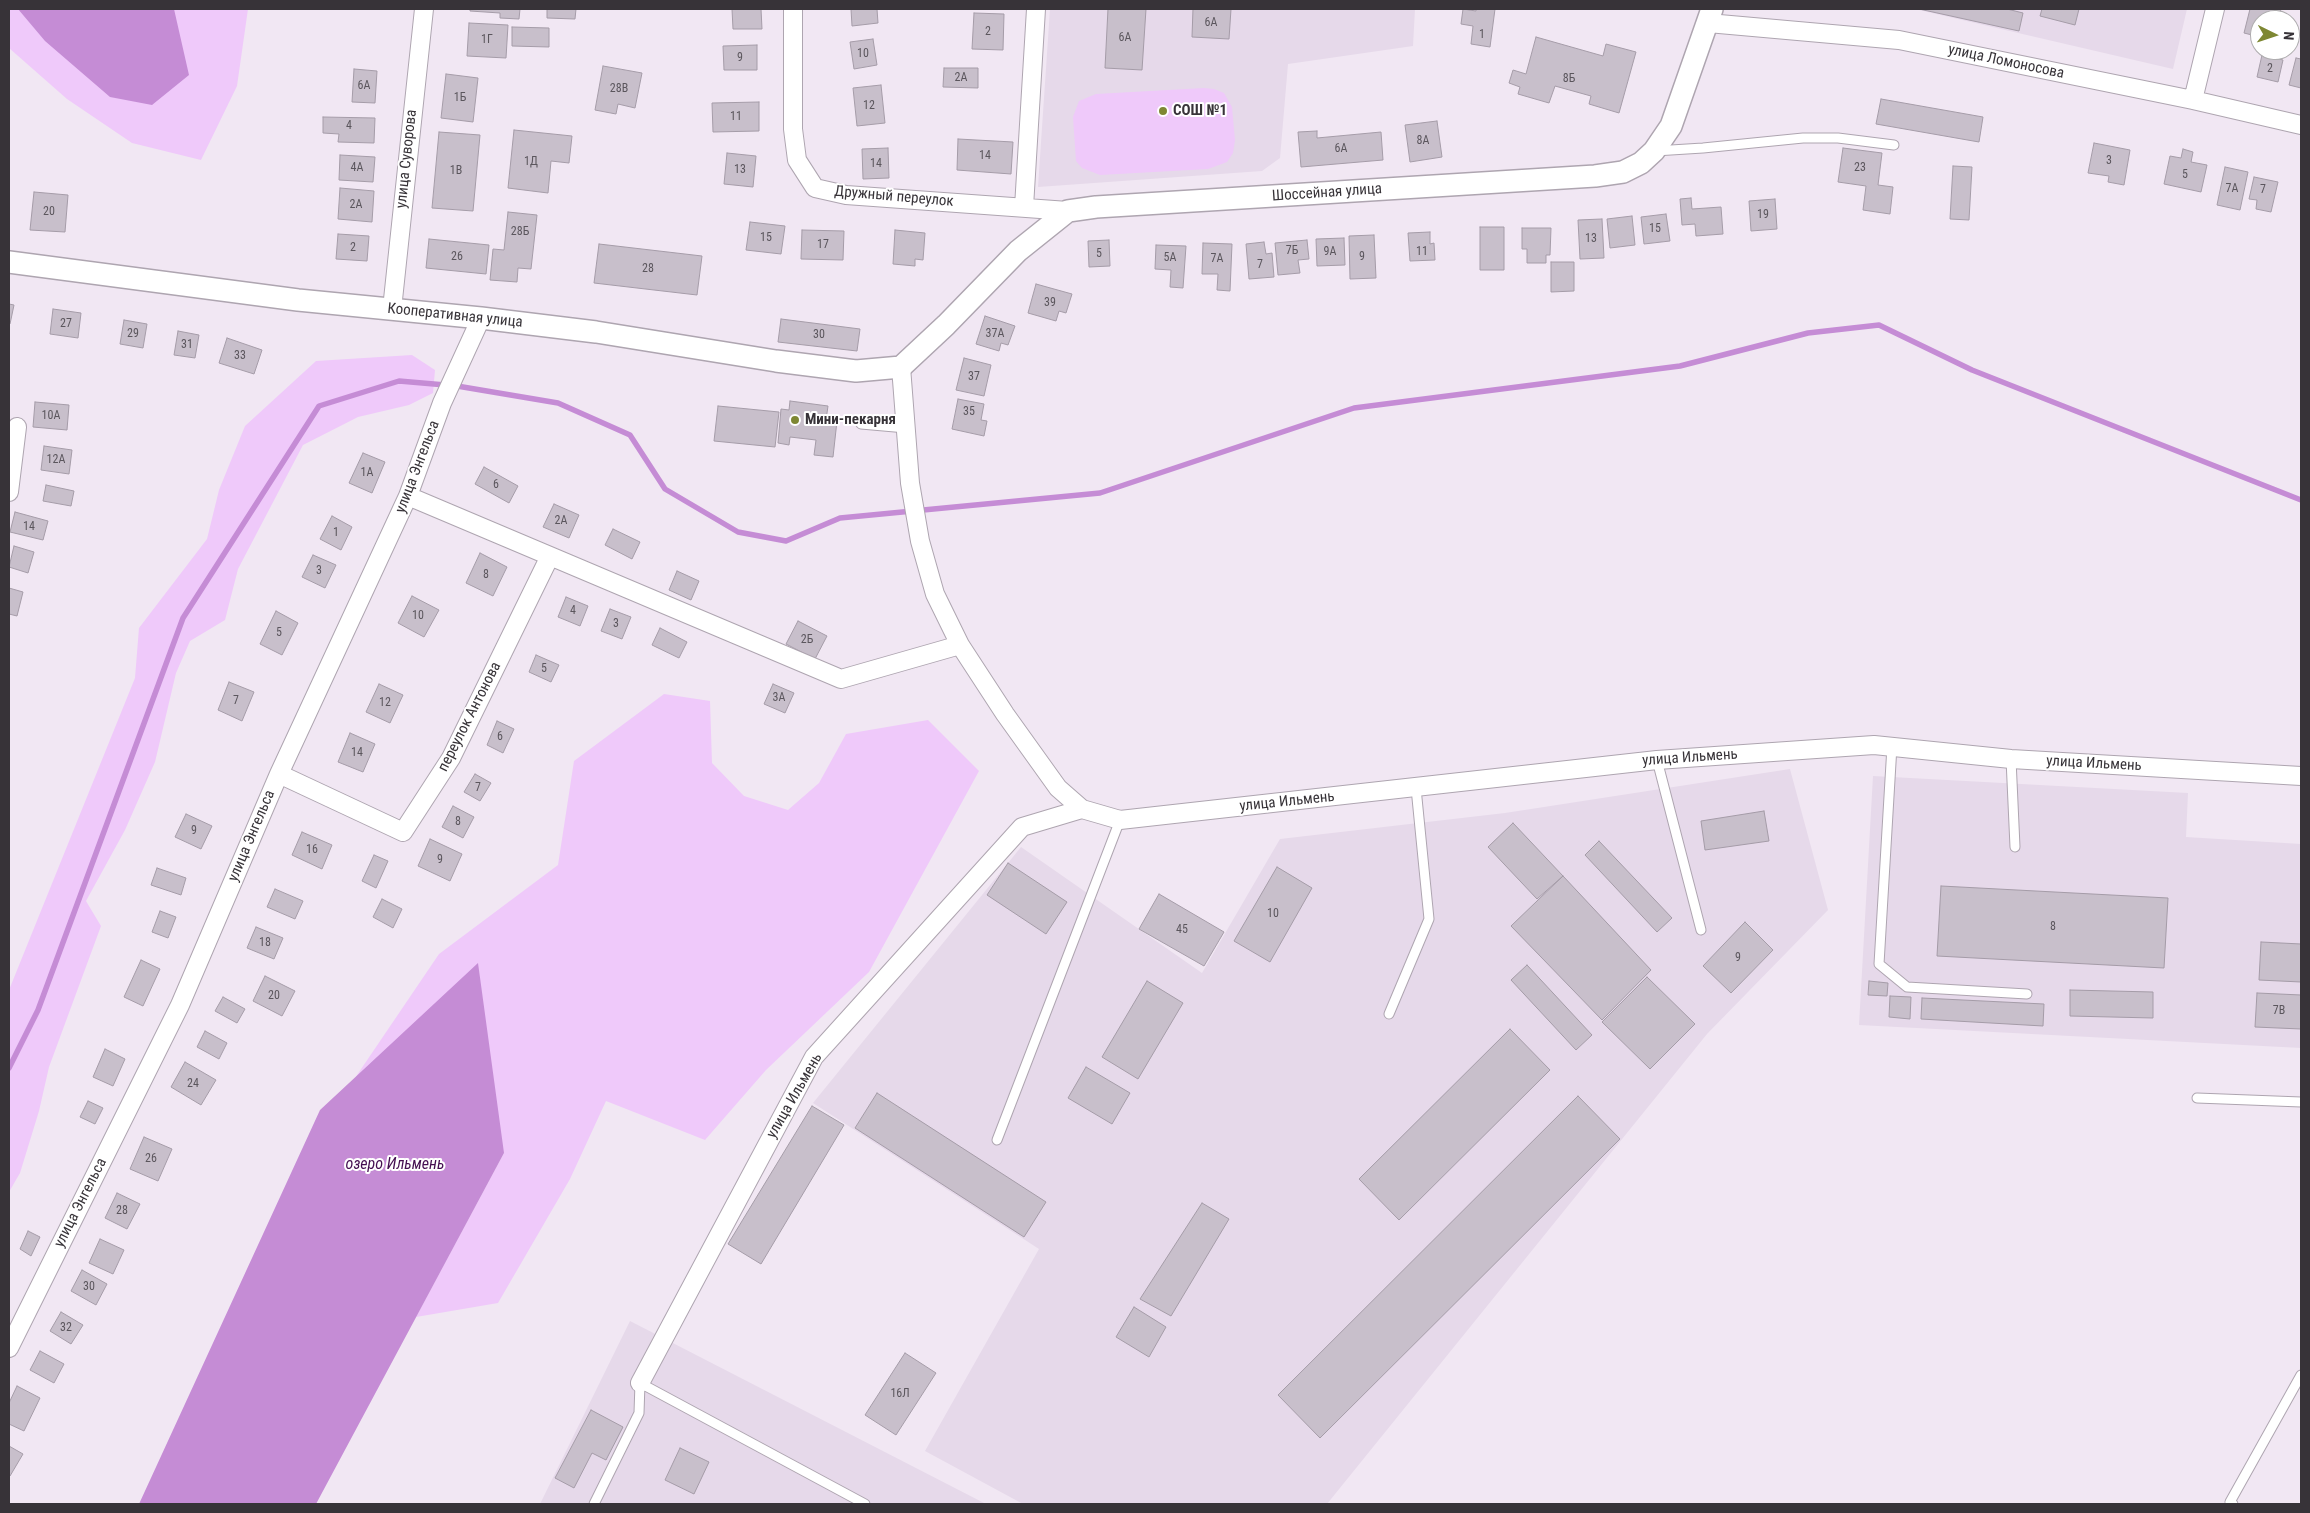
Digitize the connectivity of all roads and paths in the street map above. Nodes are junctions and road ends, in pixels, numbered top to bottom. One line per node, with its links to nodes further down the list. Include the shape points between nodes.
1 (424, 9): 13 (street, улица Суворова)
2 (793, 9): 10 (street, Дружный переулок, via 793,129 797,160 815,188 846,194)
3 (1036, 9): 10 (street)
4 (2215, 9): 6 (street)
5 (1710, 16): 6 (street, улица Ломоносова, via 1899,40); 9 (street, Шоссейная улица, via 1670,126)
6 (2193, 100): 7 (street, улица Ломоносова)
7 (2301, 125)
8 (1894, 145): 9 (lane, via 1838,138 1803,138)
9 (1654, 151): 11 (street, Шоссейная улица, via 1641,163 1623,172 1595,176)
10 (1024, 207): 11 (street, Дружный переулок)
11 (1068, 211): 15 (street, via 1018,251)
12 (9, 262): 13 (street, Кооперативная улица, via 298,300)
13 (392, 309): 14 (street, Кооперативная улица)
14 (481, 318): 15 (street, Кооперативная улица, via 847,370); 20 (street, улица Энгельса, via 442,403)
15 (901, 367): 18 (street, улица Ильмень)
16 (861, 424): 18 (lane)
17 (17, 427): 19 (street)
18 (906, 428): 22 (street, улица Ильмень, via 910,484 920,541 935,594)
19 (9, 492)
20 (408, 496): 21 (street); 26 (street, улица Энгельса)
21 (550, 556): 22 (street, via 841,679); 26 (street, переулок Антонова, via 451,758 403,832)
22 (960, 645): 29 (street, улица Ильмень, via 1058,788)
23 (1892, 746): 24 (street, улица Ильмень); 25 (street, улица Ильмень); 33 (lane, via 1879,964 1907,987)
24 (2011, 759): 27 (street, улица Ильмень); 31 (lane)
25 (1657, 760): 28 (street, улица Ильмень); 32 (lane)
26 (279, 774): 38 (street, улица Энгельса, via 180,1005)
27 (2301, 776)
28 (1416, 788): 30 (street, улица Ильмень); 34 (lane, via 1429,919)
29 (1082, 808): 30 (street, улица Ильмень); 40 (street, улица Ильмень, via 1022,827 814,1057)
30 (1120, 820): 37 (lane)
31 (2015, 847)
32 (1701, 930)
33 (2027, 994)
34 (1389, 1014)
35 (2197, 1098): 36 (lane)
36 (2301, 1102)
37 (996, 1140)
38 (9, 1348)
39 (2301, 1375): 43 (lane, via 2230,1502)
40 (640, 1383): 41 (lane, via 639,1413); 42 (lane)
41 (594, 1504)
42 (865, 1504)
43 (2234, 1504)

